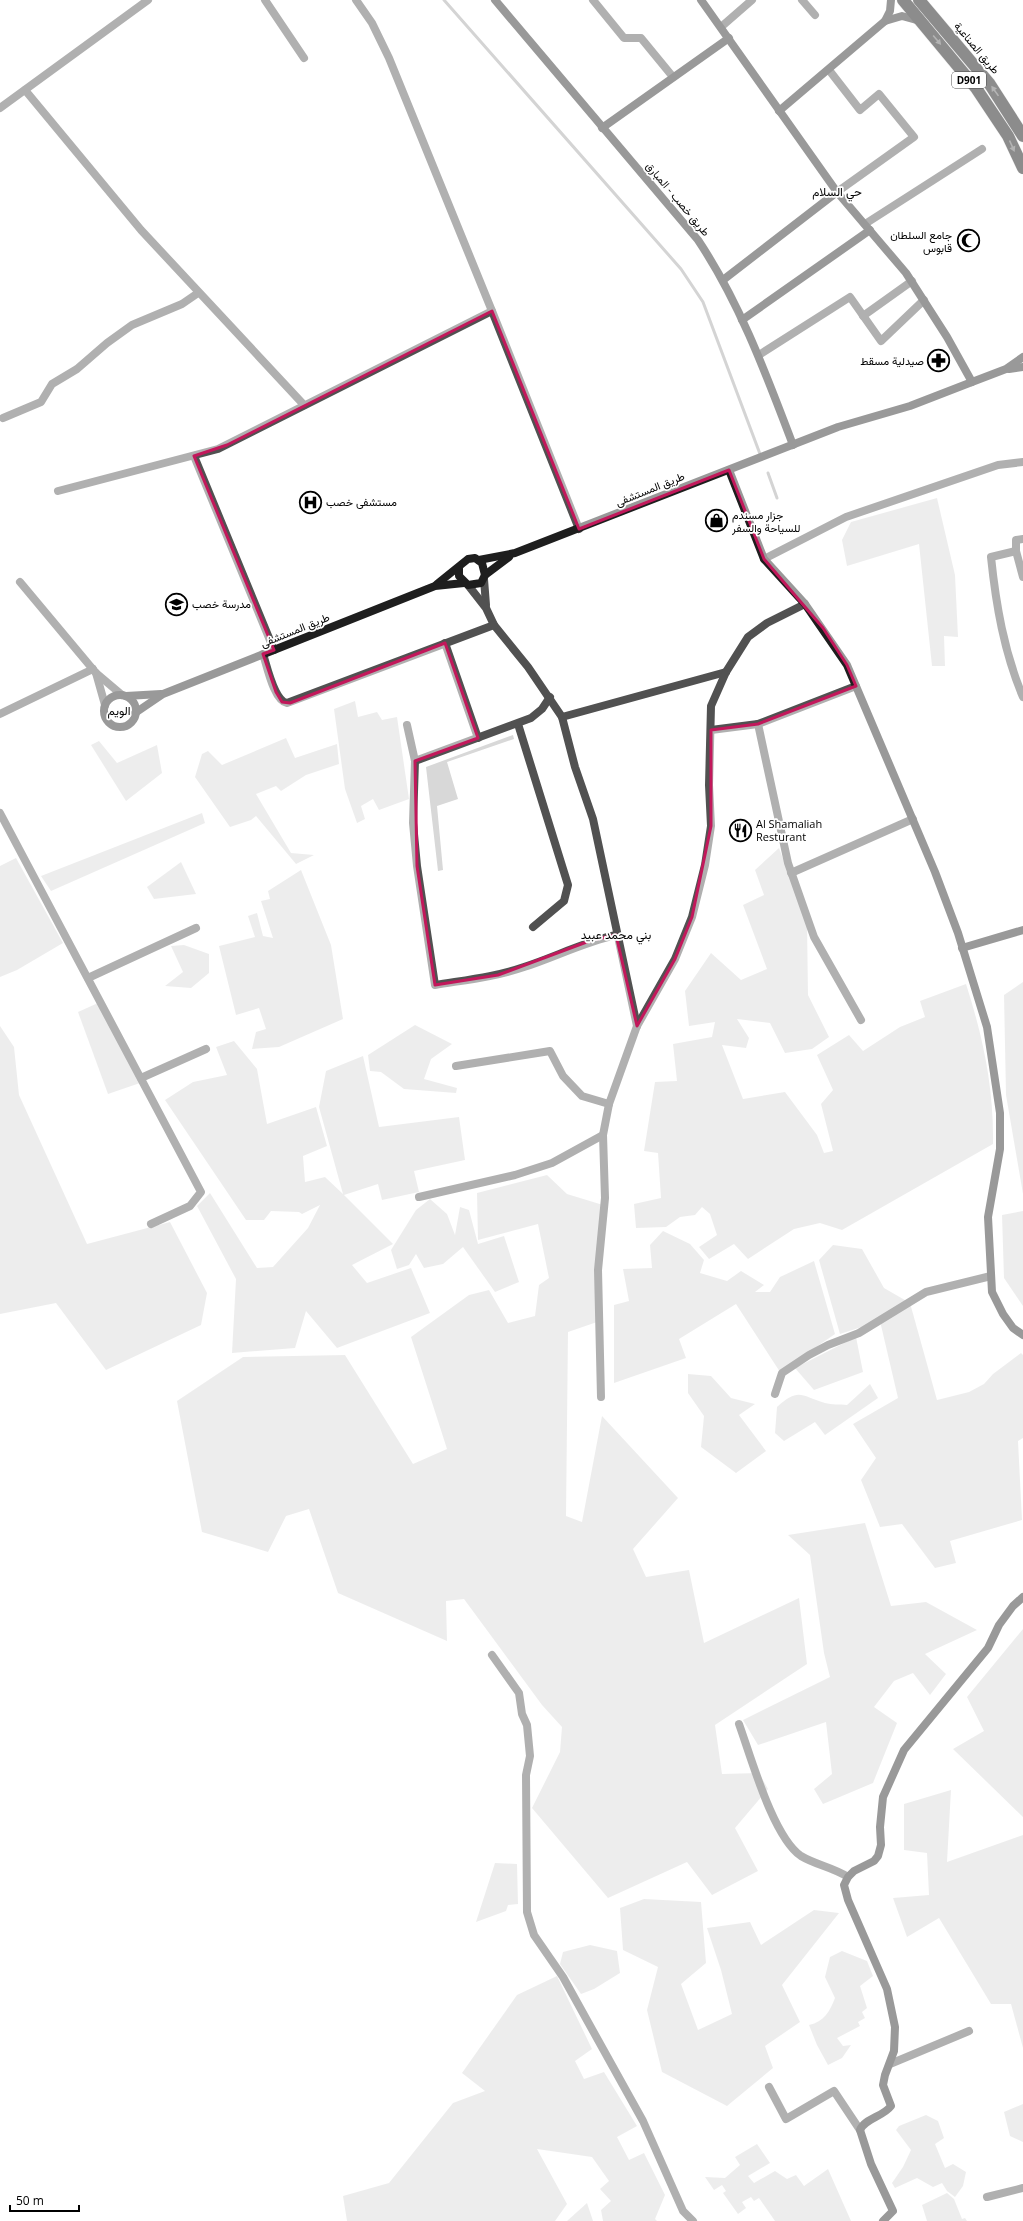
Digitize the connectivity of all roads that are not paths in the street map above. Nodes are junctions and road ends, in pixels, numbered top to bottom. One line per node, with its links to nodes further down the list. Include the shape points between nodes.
1 (148, 0): 20 (street)
2 (265, 0): 17 (street)
3 (356, 0): 33 (street, via 372,23 389,58)
4 (495, 0): 23 (street, طريق خصب - المبارق)
5 (593, 0): 19 (street, via 624,38 641,38)
6 (701, 0): 15 (street)
7 (752, 0): 15 (street)
8 (802, 0): 12 (street)
9 (890, 0): 13 (street, via 890,11)
10 (903, 0): 14 (highway, D901)
11 (919, 0): 24 (highway, طريق الصناعية / D901, one-way to 11, via 989,83)
12 (815, 15)
13 (885, 21): 14 (street, via 902,16); 18 (street)
14 (922, 22): 26 (highway, D901, one-way to 26, via 976,88 1008,136)
15 (721, 27): 16 (street)
16 (729, 38): 19 (street); 22 (street)
17 (304, 58)
18 (829, 70): 22 (street); 27 (street, via 860,110 879,94 914,137)
19 (673, 77): 23 (street)
20 (25, 90): 21 (street); 31 (street, via 141,230)
21 (0, 108)
22 (779, 111): 27 (street)
23 (602, 128): 29 (street, طريق خصب - المبارق, via 698,240)
24 (1023, 136)
25 (982, 149): 28 (street)
26 (1023, 168)
27 (837, 192): 28 (street); 29 (street)
28 (868, 227): 30 (street); 35 (street)
29 (723, 280): 35 (street, طريق خصب - المبارق)
30 (912, 281): 32 (street); 34 (street)
31 (198, 293): 41 (street); 42 (street, via 182,304 132,325 77,369 52,384 41,402)
32 (924, 300): 34 (street, via 881,341); 40 (street)
33 (492, 311): 41 (street); 48 (street)
34 (863, 316): 36 (street, via 850,297)
35 (742, 320): 36 (street, طريق خصب - المبارق)
36 (759, 355): 43 (street, طريق خصب - المبارق)
37 (1023, 357): 39 (street)
38 (1023, 367): 39 (street)
39 (1006, 369): 40 (street, طريق المستشفى)
40 (972, 382): 43 (street, طريق المستشفى, via 910,406 838,427)
41 (304, 406): 44 (street, via 218,449)
42 (3, 418)
43 (793, 445): 46 (street, طريق المستشفى)
44 (194, 456): 47 (street); 64 (street)
45 (1023, 462): 52 (street, via 998,465 846,517)
46 (729, 470): 48 (street, طريق المستشفى); 52 (street)
47 (58, 491)
48 (579, 529): 51 (street, طريق المستشفى)
49 (1023, 539): 50 (street, via 1016,540)
50 (1016, 551): 56 (street); 72 (street, via 991,557 1003,636 1013,674)
51 (515, 553): 53 (street, طريق المستشفى); 55 (street, طريق المستشفى)
52 (764, 559): 60 (street)
53 (479, 560): 54 (street, via 468,558); 55 (street, via 485,566)
54 (459, 568): 58 (street, via 459,576); 59 (street, طريق المستشفى)
55 (484, 577): 58 (street, via 477,585); 61 (street)
56 (1023, 577)
57 (20, 582): 66 (street)
58 (466, 584): 59 (street, طريق المستشفى); 61 (street)
59 (435, 586): 64 (street, طريق المستشفى)
60 (806, 604): 67 (street, via 766,623 748,637); 68 (street, via 847,665)
61 (486, 608): 62 (street)
62 (494, 625): 63 (street); 71 (street)
63 (445, 643): 65 (street, via 287,703 282,702 276,692); 81 (street)
64 (274, 650): 65 (street, طريق المستشفى)
65 (263, 654): 69 (street, طريق المستشفى)
66 (94, 671): 70 (street); 73 (street); 75 (street)
67 (726, 672): 76 (street); 80 (street, via 711,706)
68 (856, 686): 78 (street); 84 (street)
69 (163, 694): 70 (street, طريق المستشفى); 74 (street, طريق المستشفى)
70 (124, 696): 73 (street, via 113,696); 74 (street, via 133,702)
71 (550, 697): 76 (street); 77 (street, via 542,709)
72 (1023, 697)
73 (105, 705): 74 (street, via 105,716 108,721 118,726 129,723)
74 (135, 713)
75 (0, 714)
76 (562, 717): 89 (street, via 575,767 593,819)
77 (518, 724): 81 (street); 86 (street, via 568,885 564,901)
78 (758, 724): 80 (street); 85 (street)
79 (407, 725): 82 (street)
80 (711, 730): 93 (street, via 711,826 694,909 676,959)
81 (478, 738): 82 (street)
82 (415, 761): 89 (street, via 413,823 416,866 435,985 498,975 592,940)
83 (0, 813): 91 (street)
84 (913, 819): 85 (street); 90 (street)
85 (791, 873): 92 (street, via 814,937)
86 (533, 927)
87 (196, 928): 91 (street)
88 (1023, 930): 90 (street)
89 (616, 936): 93 (street)
90 (962, 948): 101 (street, via 987,1027 1000,1114 1000,1149 988,1217)
91 (88, 978): 96 (street)
92 (861, 1020)
93 (637, 1026): 97 (street)
94 (206, 1049): 96 (street)
95 (456, 1066): 97 (street, via 550,1051 563,1076 582,1096)
96 (141, 1078): 100 (street, via 201,1192 190,1206)
97 (609, 1104): 98 (street)
98 (603, 1135): 99 (street, via 552,1164); 104 (street, via 605,1198 598,1270)
99 (419, 1197)
100 (151, 1224)
101 (991, 1276): 102 (street, via 992,1292 1003,1314 1013,1328); 103 (street, via 926,1292 859,1332 809,1355 782,1374)
102 (1023, 1335)
103 (775, 1394)
104 (601, 1398)
105 (1023, 1597): 108 (street, via 999,1626 988,1648 904,1750 883,1796 881,1845 878,1856)
106 (492, 1655): 115 (street, via 519,1693 522,1714 527,1725 530,1756 526,1775 527,1912 534,1935 562,1978 644,2121 683,2211)
107 (739, 1724): 108 (street, via 768,1806 780,1831 799,1855)
108 (848, 1877): 110 (street, via 844,1885 848,1900 887,1989 894,2027 894,2051)
109 (969, 2030): 110 (street)
110 (890, 2064): 112 (street, via 883,2086 891,2106 887,2112 862,2125)
111 (769, 2087): 112 (street, via 786,2118 834,2091)
112 (860, 2130): 116 (street, via 871,2164 893,2211)
113 (1023, 2188): 114 (street)
114 (987, 2197)
115 (693, 2221)
116 (883, 2221)

